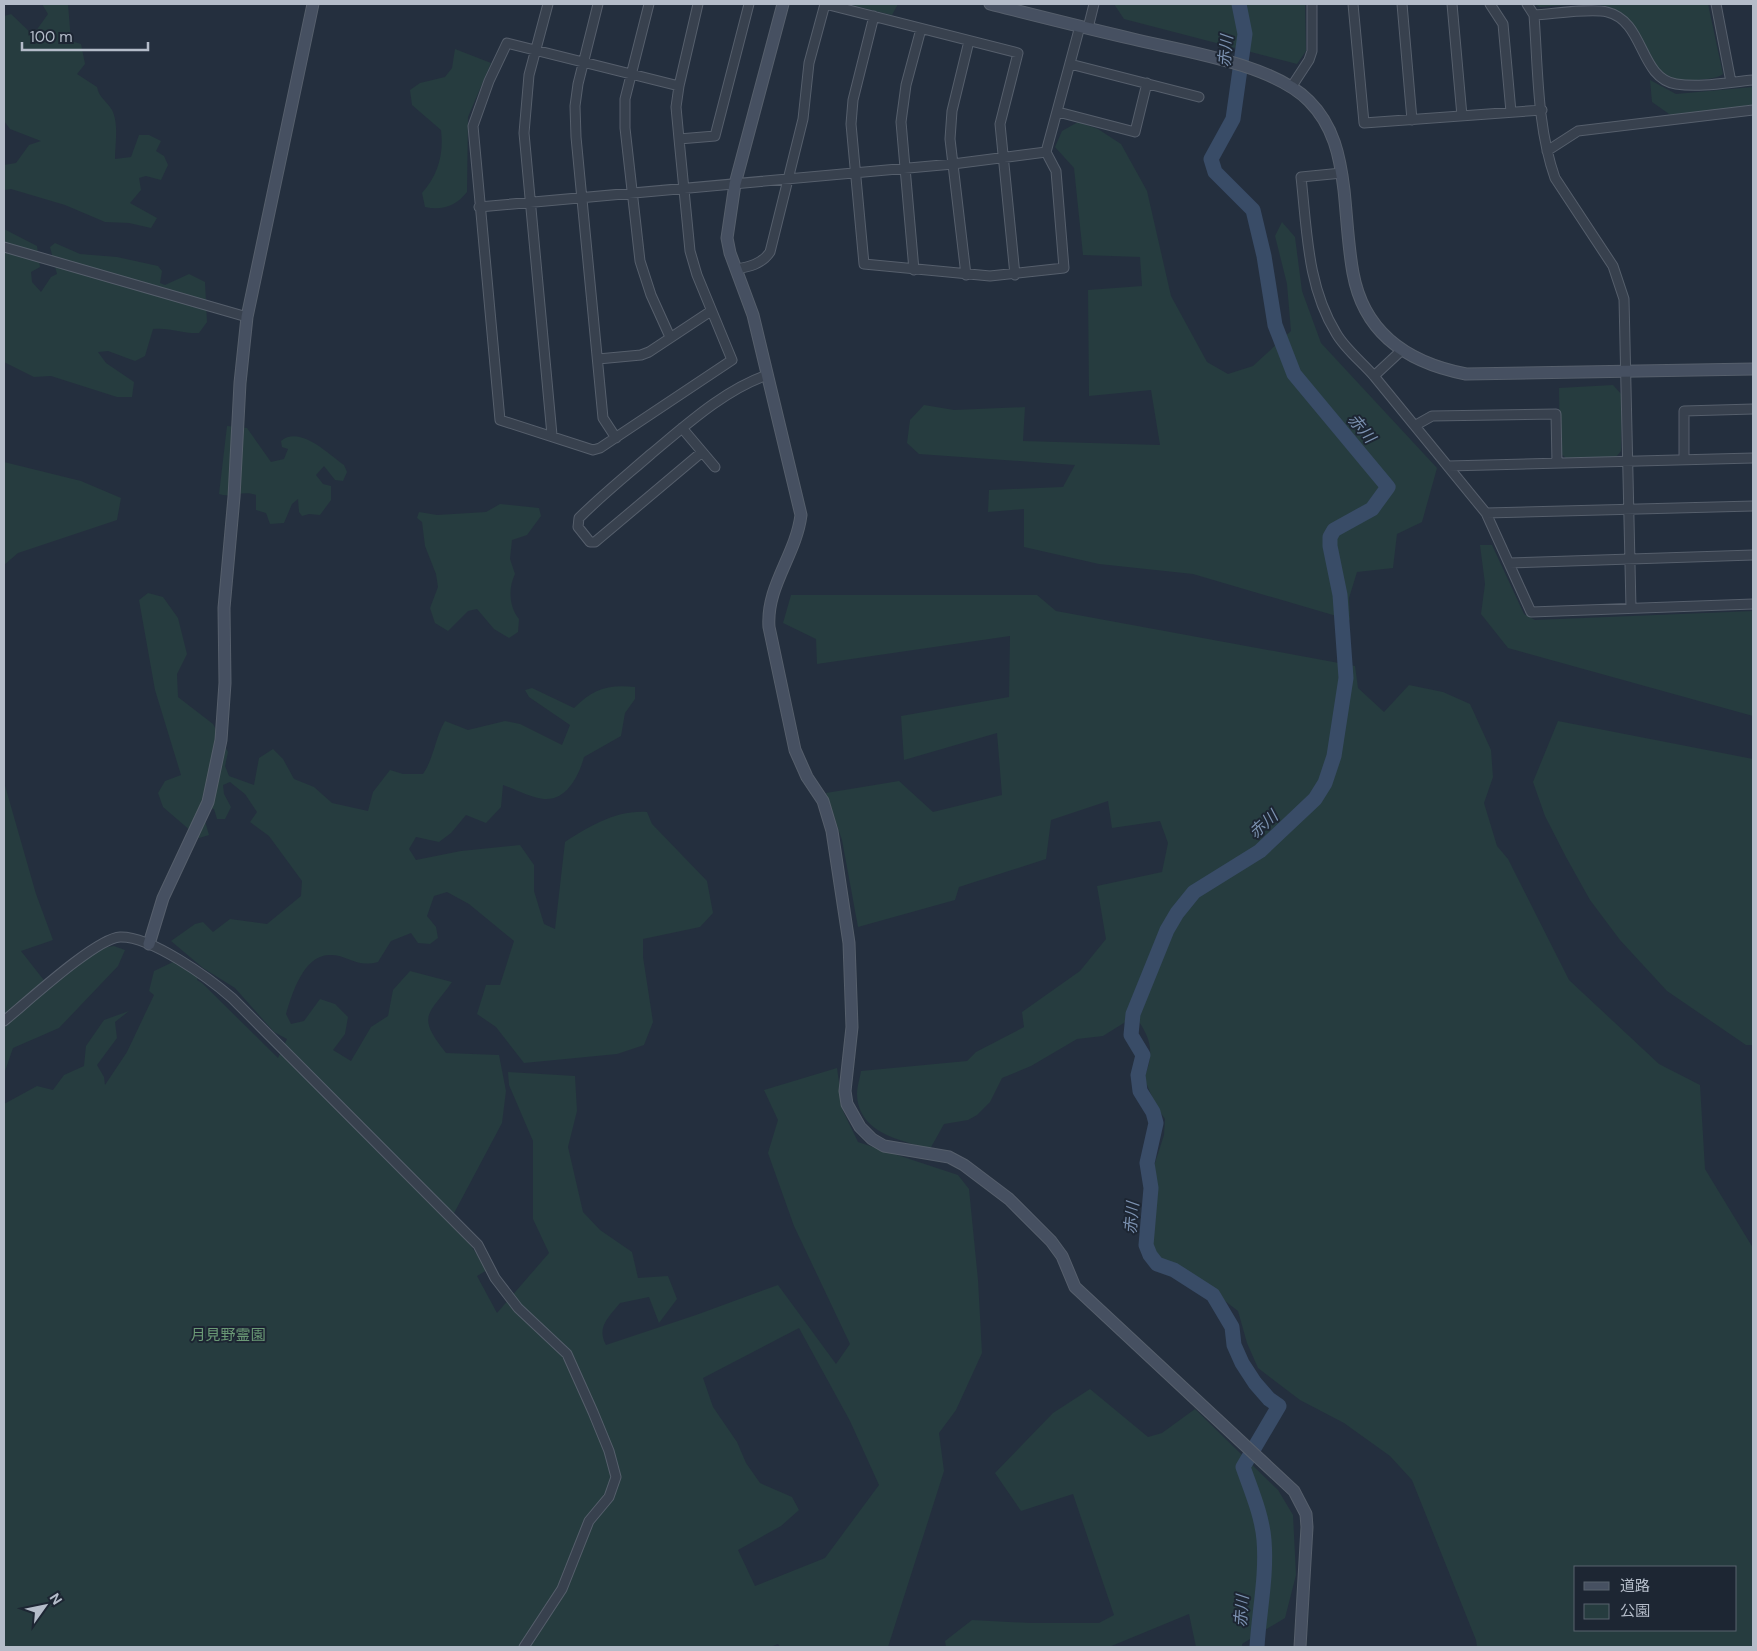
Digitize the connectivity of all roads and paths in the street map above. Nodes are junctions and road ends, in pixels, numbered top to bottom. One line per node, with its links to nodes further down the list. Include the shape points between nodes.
1 (313, 4): 59 (street)
2 (548, 4): 22 (street)
3 (598, 4): 23 (street)
4 (649, 4): 25 (street)
5 (698, 4): 29 (street)
6 (750, 4): 38 (street, via 715,136)
7 (783, 4): 47 (street)
8 (990, 4): 19 (street)
9 (1094, 4): 19 (street)
10 (1312, 4): 30 (street, via 1312,51)
11 (1353, 4): 37 (street, via 1364,123)
12 (1402, 4): 37 (street)
13 (1452, 4): 36 (street)
14 (1490, 4): 35 (street, via 1503,24)
15 (1527, 4): 17 (street)
16 (1716, 4): 27 (street)
17 (1534, 15): 27 (street, via 1606,12 1629,24 1654,71 1665,80 1691,85); 32 (street)
18 (874, 16): 20 (street); 44 (street, via 853,100 851,124); 46 (street, via 825,4 809,63 803,119)
19 (1084, 27): 24 (street); 30 (street, via 1252,69)
20 (921, 29): 21 (street); 43 (street, via 903,102)
21 (969, 41): 41 (street, via 1018,53 1000,124); 42 (street, via 951,118)
22 (537, 50): 23 (street); 51 (street, via 529,75 524,126); 52 (street, via 507,43 476,113 473,142)
23 (584, 61): 25 (street); 50 (street, via 575,106)
24 (1070, 64): 28 (street); 34 (street)
25 (631, 73): 29 (street); 49 (street, via 625,99 625,128)
26 (1753, 80): 27 (street)
27 (1731, 82)
28 (1147, 83): 31 (street); 34 (street, via 1135,132)
29 (679, 86): 38 (street, via 676,107)
30 (1292, 86): 45 (street, via 1323,116 1333,136)
31 (1200, 97)
32 (1542, 110): 35 (street); 39 (street)
33 (1753, 110): 39 (street, via 1578,131)
34 (1058, 112): 40 (street)
35 (1511, 112): 36 (street)
36 (1462, 116): 37 (street)
37 (1412, 120)
38 (679, 140): 48 (street)
39 (1546, 151): 64 (street, via 1555,178 1613,266 1621,284)
40 (1046, 152): 41 (street); 57 (street, via 1056,171 1064,268)
41 (1003, 158): 42 (street); 57 (street)
42 (953, 164): 43 (street); 56 (street)
43 (904, 169): 44 (street); 55 (street)
44 (855, 173): 46 (street); 55 (street, via 864,264)
45 (1342, 173): 61 (street, via 1353,273 1359,297 1369,316); 66 (street, via 1301,177 1312,278 1321,307 1337,335)
46 (789, 178): 47 (street); 54 (street, via 770,252 765,259)
47 (735, 184): 48 (street); 54 (street, via 727,238)
48 (684, 189): 49 (street); 58 (street, via 690,251)
49 (633, 194): 50 (street); 60 (street, via 640,261 650,295)
50 (582, 198): 51 (street); 62 (street)
51 (530, 203): 52 (street); 70 (street)
52 (479, 207): 70 (street, via 500,420)
53 (4, 248): 59 (street)
54 (736, 269): 65 (street, via 753,314)
55 (914, 270): 56 (street)
56 (966, 275): 57 (street)
57 (1015, 275)
58 (712, 310): 60 (street); 71 (street, via 732,360)
59 (247, 317): 87 (street, via 224,608 225,683 221,740 208,802 163,898)
60 (670, 337): 62 (street, via 641,355)
61 (1402, 350): 64 (street, via 1430,365 1466,374); 66 (street)
62 (598, 358): 71 (street, via 603,418)
63 (1753, 369): 64 (street)
64 (1627, 372): 75 (street)
65 (767, 375): 69 (street, via 734,390); 90 (street, via 801,515 799,532 773,590 769,628 795,750 822,801 832,830 849,942 852,1026 847,1104 860,1127 884,1146 948,1157 1009,1199 1051,1241 1062,1256 1074,1287 1294,1491 1306,1514 1308,1527)
66 (1374, 376): 68 (street)
67 (1753, 410): 74 (street, via 1684,411)
68 (1416, 425): 76 (street, via 1432,416 1556,414); 77 (street)
69 (682, 428): 72 (street); 72 (street, via 579,518 578,527 590,542 595,542)
70 (552, 435): 71 (street, via 593,450)
71 (616, 438)
72 (702, 452): 78 (street)
73 (1753, 458): 74 (street)
74 (1684, 459): 75 (street)
75 (1628, 461): 76 (street); 80 (street)
76 (1557, 463): 77 (street)
77 (1448, 466): 81 (street)
78 (715, 467)
79 (1753, 506): 80 (street)
80 (1629, 510): 81 (street); 83 (street)
81 (1486, 513): 84 (street)
82 (1753, 555): 83 (street)
83 (1630, 558): 84 (street); 86 (street)
84 (1509, 563): 86 (street, via 1531,612)
85 (1753, 604): 86 (street)
86 (1631, 608)
87 (149, 944): 88 (street, via 120,937 105,943 74,963); 89 (street, via 207,977 239,1005 478,1245 495,1278 518,1308 567,1354 593,1412 616,1477 609,1497 589,1521 562,1589)
88 (4, 1021)
89 (524, 1647)
90 (1300, 1647)

